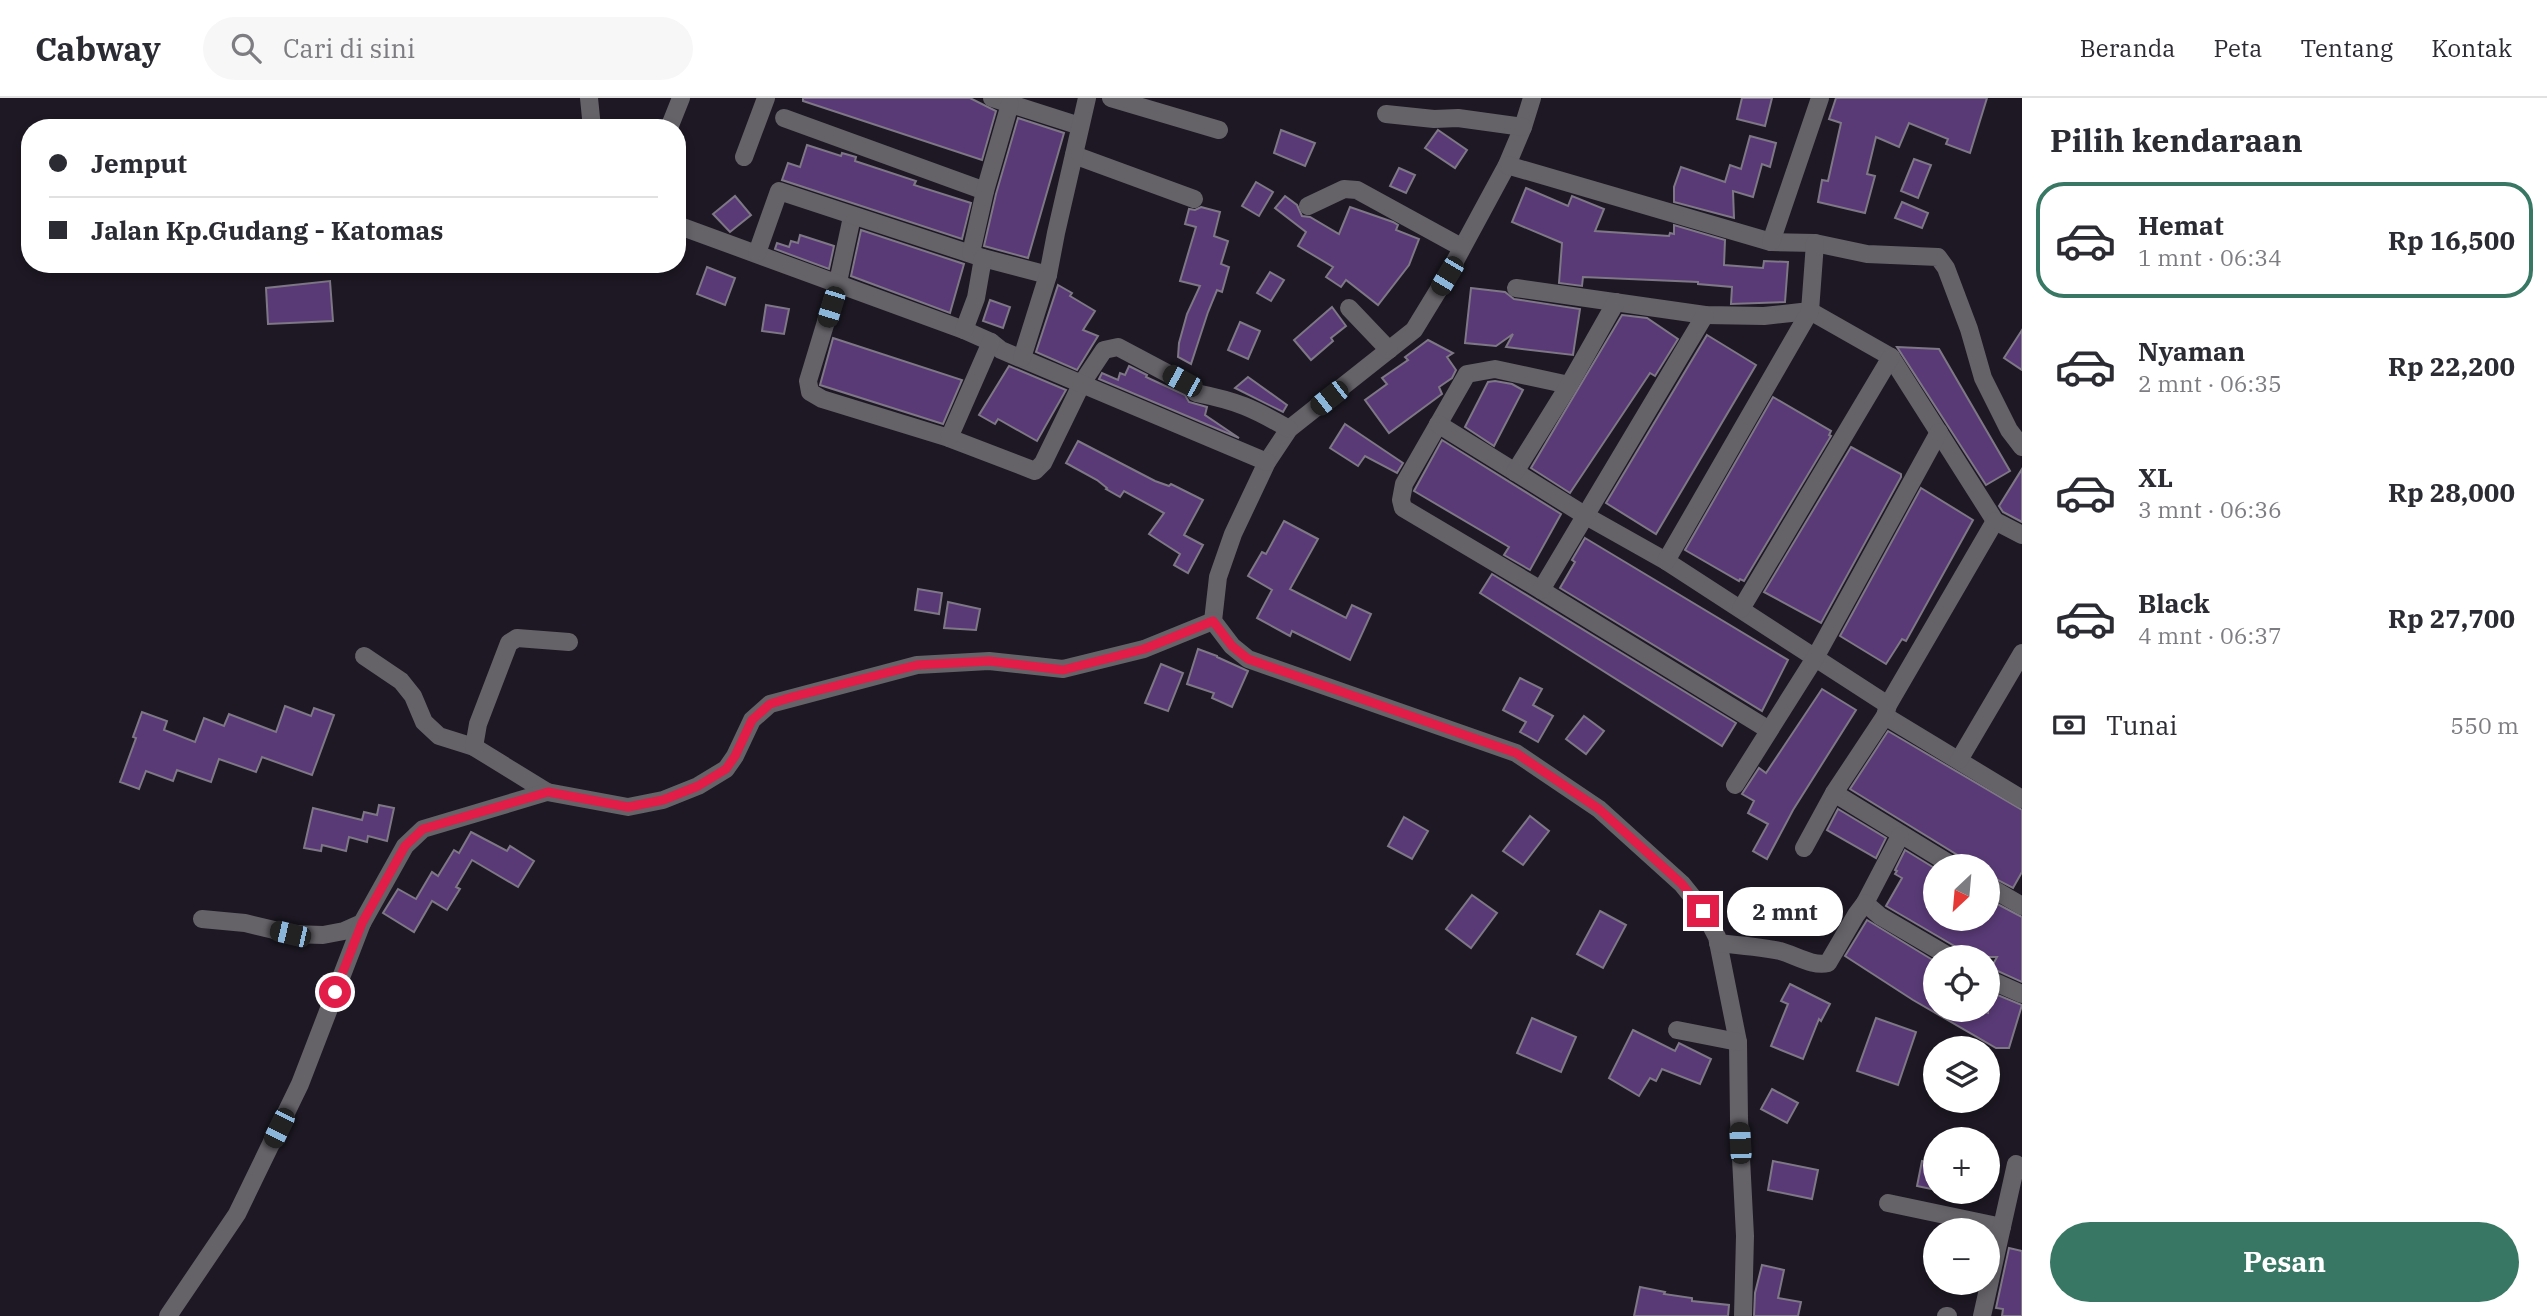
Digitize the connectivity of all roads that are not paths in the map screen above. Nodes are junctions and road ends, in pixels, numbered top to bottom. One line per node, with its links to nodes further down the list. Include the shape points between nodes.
1 (589, 98): 13 (street)
2 (665, 98): 14 (street)
3 (681, 98): 15 (street)
4 (766, 98): 20 (street)
5 (992, 98): 10 (street)
6 (1087, 98): 16 (street)
7 (1532, 98): 17 (street)
8 (1117, 99): 18 (street)
9 (1815, 99): 27 (street)
10 (1010, 104): 16 (street); 22 (street)
11 (1386, 114): 17 (street)
12 (784, 118): 22 (street)
13 (591, 119)
14 (666, 119)
15 (671, 119)
16 (1080, 126): 19 (street)
17 (1523, 127): 21 (street)
18 (1219, 130)
19 (1074, 155): 23 (street); 32 (street)
20 (744, 158)
21 (1507, 165): 27 (street); 29 (street)
22 (985, 191): 31 (street)
23 (1194, 199)
24 (1308, 206): 29 (street, via 1344,189 1357,190)
25 (852, 217): 30 (street, via 779,191); 31 (street); 33 (street)
26 (686, 228): 30 (street)
27 (1771, 242): 28 (street)
28 (1815, 243): 37 (street); 50 (street, via 1867,254 1938,257 1943,261 1983,378 2008,430)
29 (1461, 247): 41 (street, via 1414,330)
30 (757, 253): 33 (street)
31 (977, 256): 32 (street); 39 (street, via 976,298)
32 (1048, 275): 43 (street)
33 (838, 282): 39 (street); 49 (street, via 808,381 810,392)
34 (1517, 288): 35 (street)
35 (1616, 302): 38 (street); 45 (street)
36 (1349, 308): 41 (street)
37 (1810, 311): 38 (street, via 1764,316); 42 (street); 56 (street)
38 (1705, 314): 53 (street)
39 (964, 330): 40 (street)
40 (991, 342): 43 (street); 49 (street)
41 (1389, 351): 47 (street)
42 (1891, 357): 48 (street); 58 (street)
43 (1022, 358): 44 (street)
44 (1082, 383): 47 (street, via 1104,350 1118,348 1189,387 1252,408); 49 (street, via 1035,471); 51 (street)
45 (1569, 385): 46 (street, via 1495,369 1467,374); 52 (street)
46 (1438, 424): 52 (street); 57 (street, via 1404,484 1404,508)
47 (1289, 429): 51 (street)
48 (1939, 432): 54 (street); 63 (street)
49 (949, 438)
50 (2022, 447)
51 (1267, 462): 59 (street, via 1218,577)
52 (1515, 472): 53 (street)
53 (1586, 516): 56 (street); 57 (street)
54 (1996, 521): 55 (street); 64 (street)
55 (2022, 536)
56 (1666, 561): 58 (street)
57 (1542, 590): 65 (street)
58 (1741, 609): 63 (street)
59 (1213, 621): 69 (street, via 1144,649 1063,670 989,661 917,665 770,704 752,720 726,769 663,800 628,807); 80 (street, via 1248,659 1516,753 1599,809 1682,884 1703,911)
60 (569, 642): 66 (street, via 517,638 509,643 478,724)
61 (2022, 653): 67 (street)
62 (364, 656): 66 (street, via 401,681 424,722 439,736)
63 (1815, 658): 64 (street); 65 (street)
64 (1886, 710): 67 (street); 70 (street)
65 (1769, 730): 68 (street)
66 (474, 747): 69 (street)
67 (1959, 760): 71 (street)
68 (1735, 785)
69 (548, 792): 79 (street, via 423,829 405,846)
70 (1834, 793): 72 (street); 73 (street)
71 (2022, 799)
72 (1900, 836): 74 (street); 76 (street)
73 (1804, 848)
74 (1932, 854)
75 (2000, 893): 77 (street)
76 (1865, 903): 80 (street, via 1829,963); 81 (street)
77 (2022, 906)
78 (202, 919): 79 (street, via 323,935)
79 (362, 923): 89 (street, via 300,1084 237,1214)
80 (1717, 943): 85 (street)
81 (1930, 945)
82 (2000, 984): 83 (street)
83 (2022, 994)
84 (1677, 1030): 85 (street)
85 (1738, 1042): 90 (street)
86 (2016, 1164): 88 (street)
87 (1888, 1203): 88 (street)
88 (2002, 1227): 91 (street)
89 (168, 1316)
90 (1743, 1316)
91 (1982, 1316)

